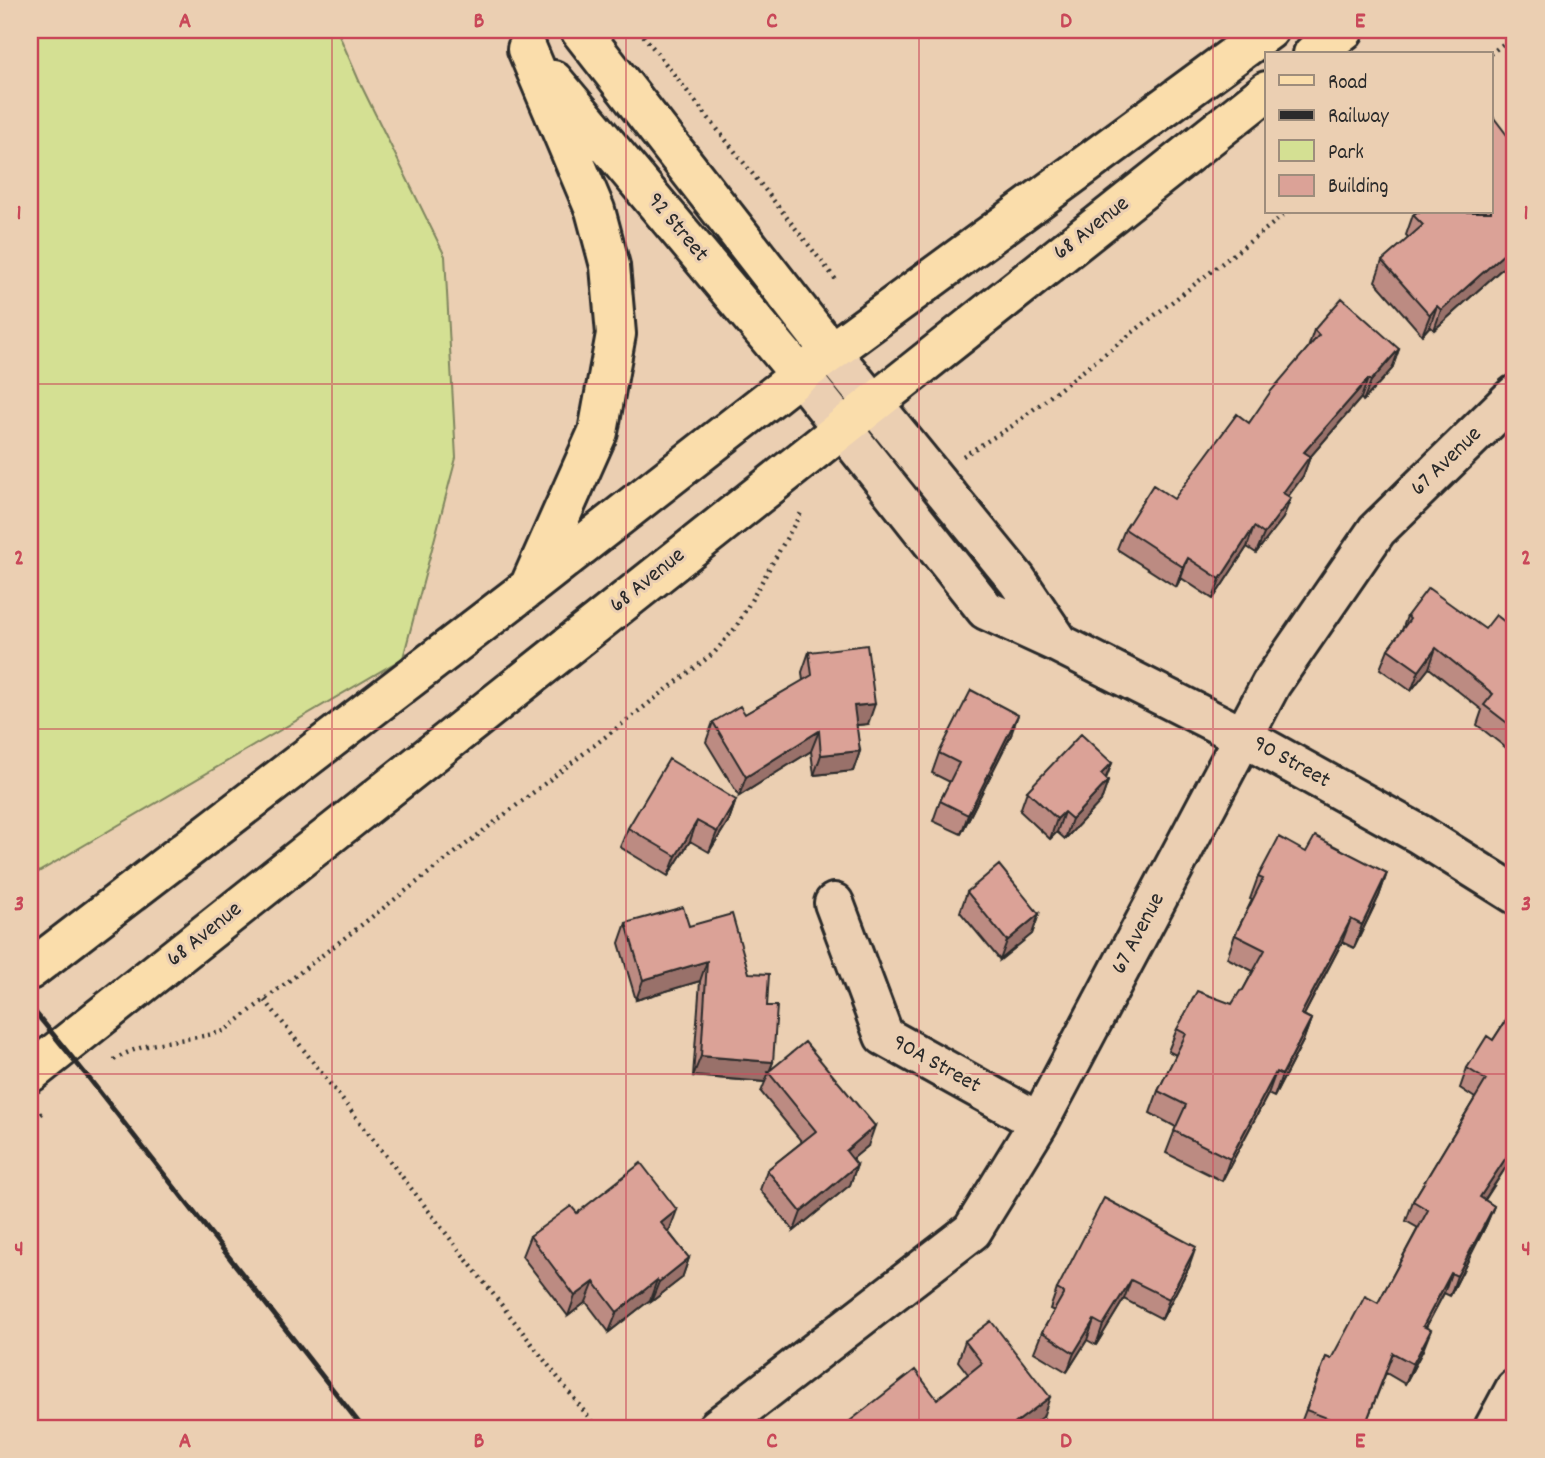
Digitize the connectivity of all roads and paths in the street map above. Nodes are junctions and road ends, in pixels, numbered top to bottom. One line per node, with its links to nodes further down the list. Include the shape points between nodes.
1 (580, 30): 12 (main road, 92 Street)
2 (639, 30): 11 (path)
3 (1269, 30): 12 (main road)
4 (1344, 30): 7 (main road)
5 (1515, 35): 8 (path)
6 (519, 40): 13 (main road, 92 Street); 19 (main road, via 595,210 610,266 616,334 598,432)
7 (1316, 52)
8 (1492, 52)
9 (1265, 93): 15 (main road, 68 Avenue)
10 (1285, 214): 17 (path, via 1012,426)
11 (837, 281)
12 (831, 352): 13 (main road); 15 (street, 92 Street)
13 (800, 375): 16 (street, 92 Street); 19 (main road)
14 (1515, 395): 21 (street, 67 Avenue, via 1377,530 1271,684)
15 (873, 404): 16 (main road, 68 Avenue); 20 (street, 90 Street, via 1017,580)
16 (841, 427): 20 (street, 90 Street, via 986,610); 27 (main road, 68 Avenue)
17 (957, 460)
18 (802, 510): 25 (path, via 736,627 715,653)
19 (529, 587): 24 (main road)
20 (1060, 643): 21 (street, 90 Street)
21 (1244, 737): 22 (street, 90 Street, via 1419,834); 28 (street, 67 Avenue)
22 (1515, 894)
23 (834, 903): 28 (street, 90A Street, via 884,1036)
24 (30, 970)
25 (265, 1000): 26 (path, via 224,1031 127,1051); 30 (path)
26 (108, 1064)
27 (30, 1073)
28 (1039, 1122): 31 (street, 67 Avenue, via 972,1231)
29 (1515, 1389): 32 (street)
30 (597, 1428)
31 (717, 1428)
32 (1494, 1428)

